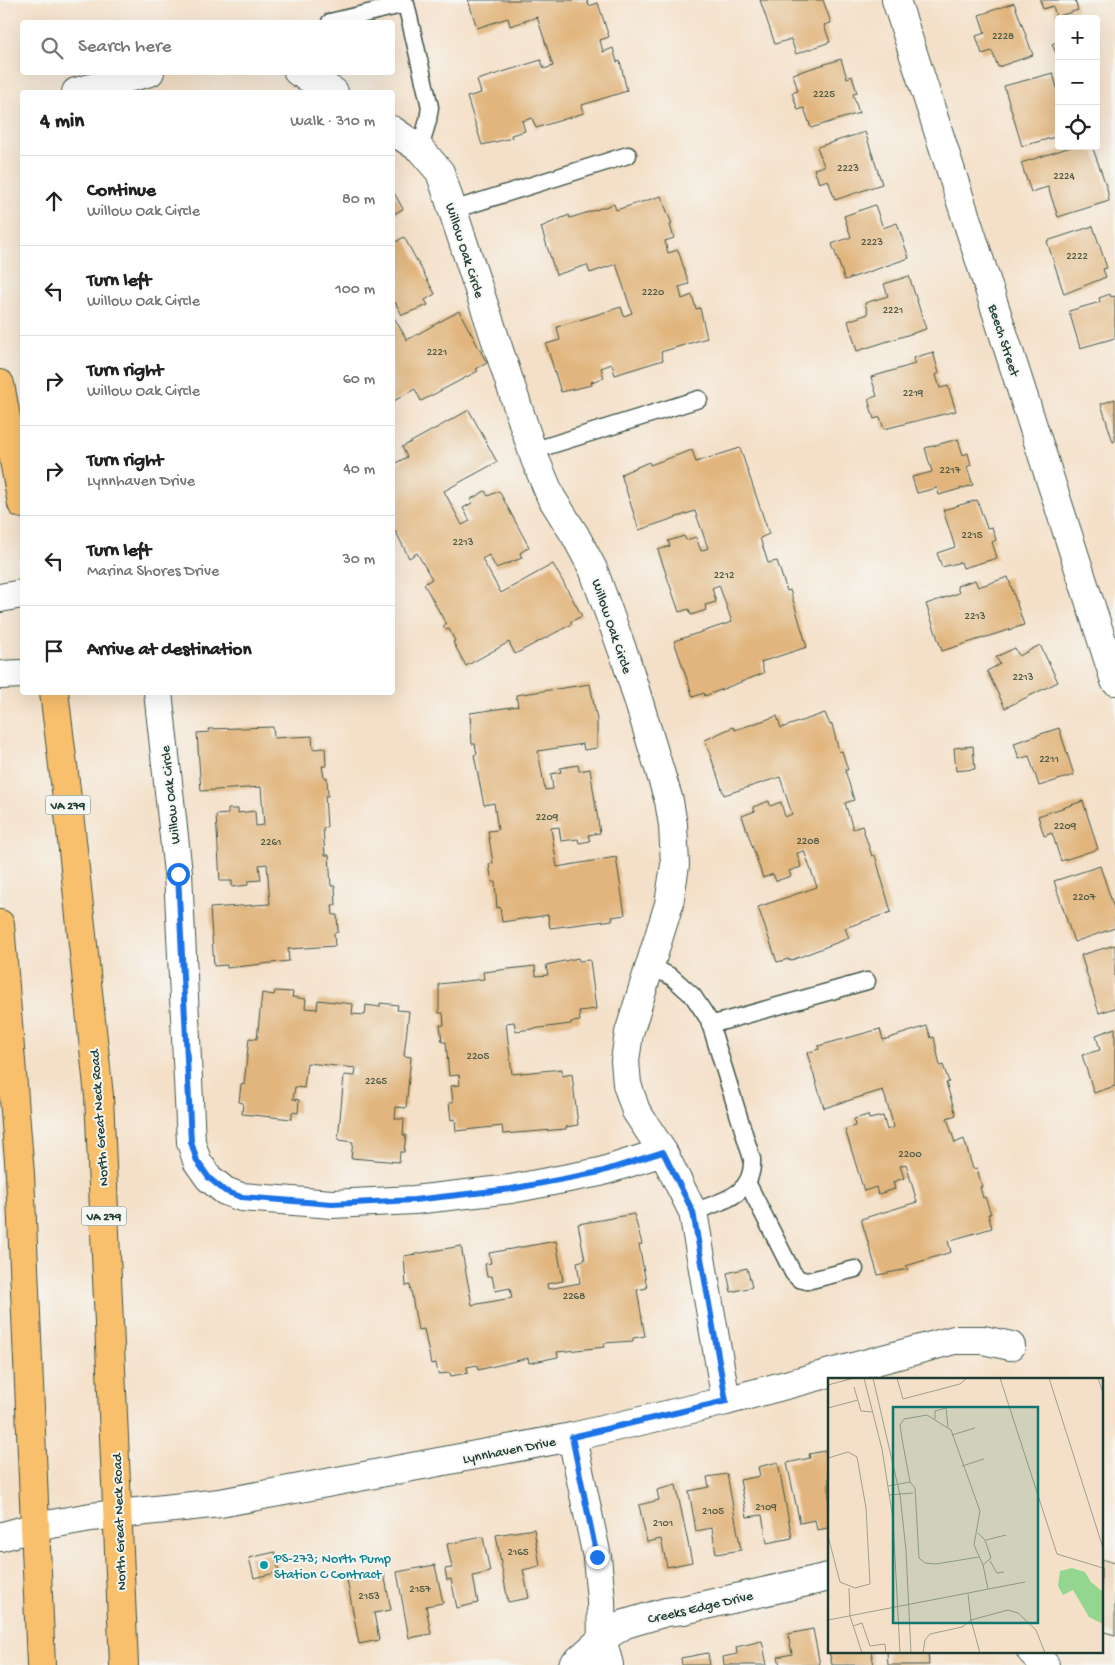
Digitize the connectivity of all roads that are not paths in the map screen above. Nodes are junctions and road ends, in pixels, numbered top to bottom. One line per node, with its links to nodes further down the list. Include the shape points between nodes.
1 (896, 0): 19 (street, Beech Street)
2 (338, 20): 8 (lane, via 406,4 430,107)
3 (139, 75): 6 (street)
4 (306, 75): 5 (street)
5 (330, 84)
6 (83, 90)
7 (395, 132): 8 (street, Willow Oak Circle)
8 (420, 149): 10 (street, Willow Oak Circle, via 440,172)
9 (628, 155): 10 (lane)
10 (453, 210): 13 (street, Willow Oak Circle)
11 (0, 384): 14 (main road)
12 (700, 399): 13 (lane)
13 (532, 451): 23 (street, Willow Oak Circle, via 551,497 593,569 626,660 669,801 675,864 669,904)
14 (20, 493)
15 (20, 594): 16 (street)
16 (0, 598)
17 (20, 674): 18 (street)
18 (0, 676)
19 (1115, 681)
20 (54, 695): 33 (main road, North Great Neck Road / VA 279, via 99,1096)
21 (158, 695): 26 (street, Willow Oak Circle, via 178,874 191,1142 197,1161 209,1178 225,1191 241,1197 332,1204 414,1200 511,1189 600,1172)
22 (0, 924): 34 (main road, via 20,1174)
23 (650, 966): 25 (lane, via 672,977 693,996); 26 (street, Willow Oak Circle, via 629,1033 625,1061 627,1084 636,1112)
24 (867, 981): 25 (lane)
25 (710, 1025): 27 (lane, via 752,1160)
26 (663, 1152): 28 (street, Willow Oak Circle)
27 (748, 1184): 28 (lane, via 739,1193); 29 (lane, via 799,1279 807,1281)
28 (693, 1212): 31 (street, Willow Oak Circle)
29 (855, 1269)
30 (1011, 1346): 31 (street, Lynnhaven Drive, via 983,1340 954,1340)
31 (726, 1401): 32 (street, Lynnhaven Drive)
32 (572, 1437): 33 (street, Lynnhaven Drive, via 220,1503); 37 (street, via 597,1557)
33 (118, 1515): 34 (street, Lynnhaven Drive); 40 (main road, North Great Neck Road / VA 279)
34 (35, 1527): 35 (street, Lynnhaven Drive); 39 (main road)
35 (0, 1537)
36 (828, 1577): 37 (street, Creeks Edge Drive, via 666,1612 625,1624)
37 (602, 1639): 41 (street, Creeks Edge Drive); 42 (street)
38 (1032, 1652): 43 (street)
39 (41, 1665)
40 (124, 1665)
41 (573, 1665)
42 (609, 1665)
43 (1044, 1665)

